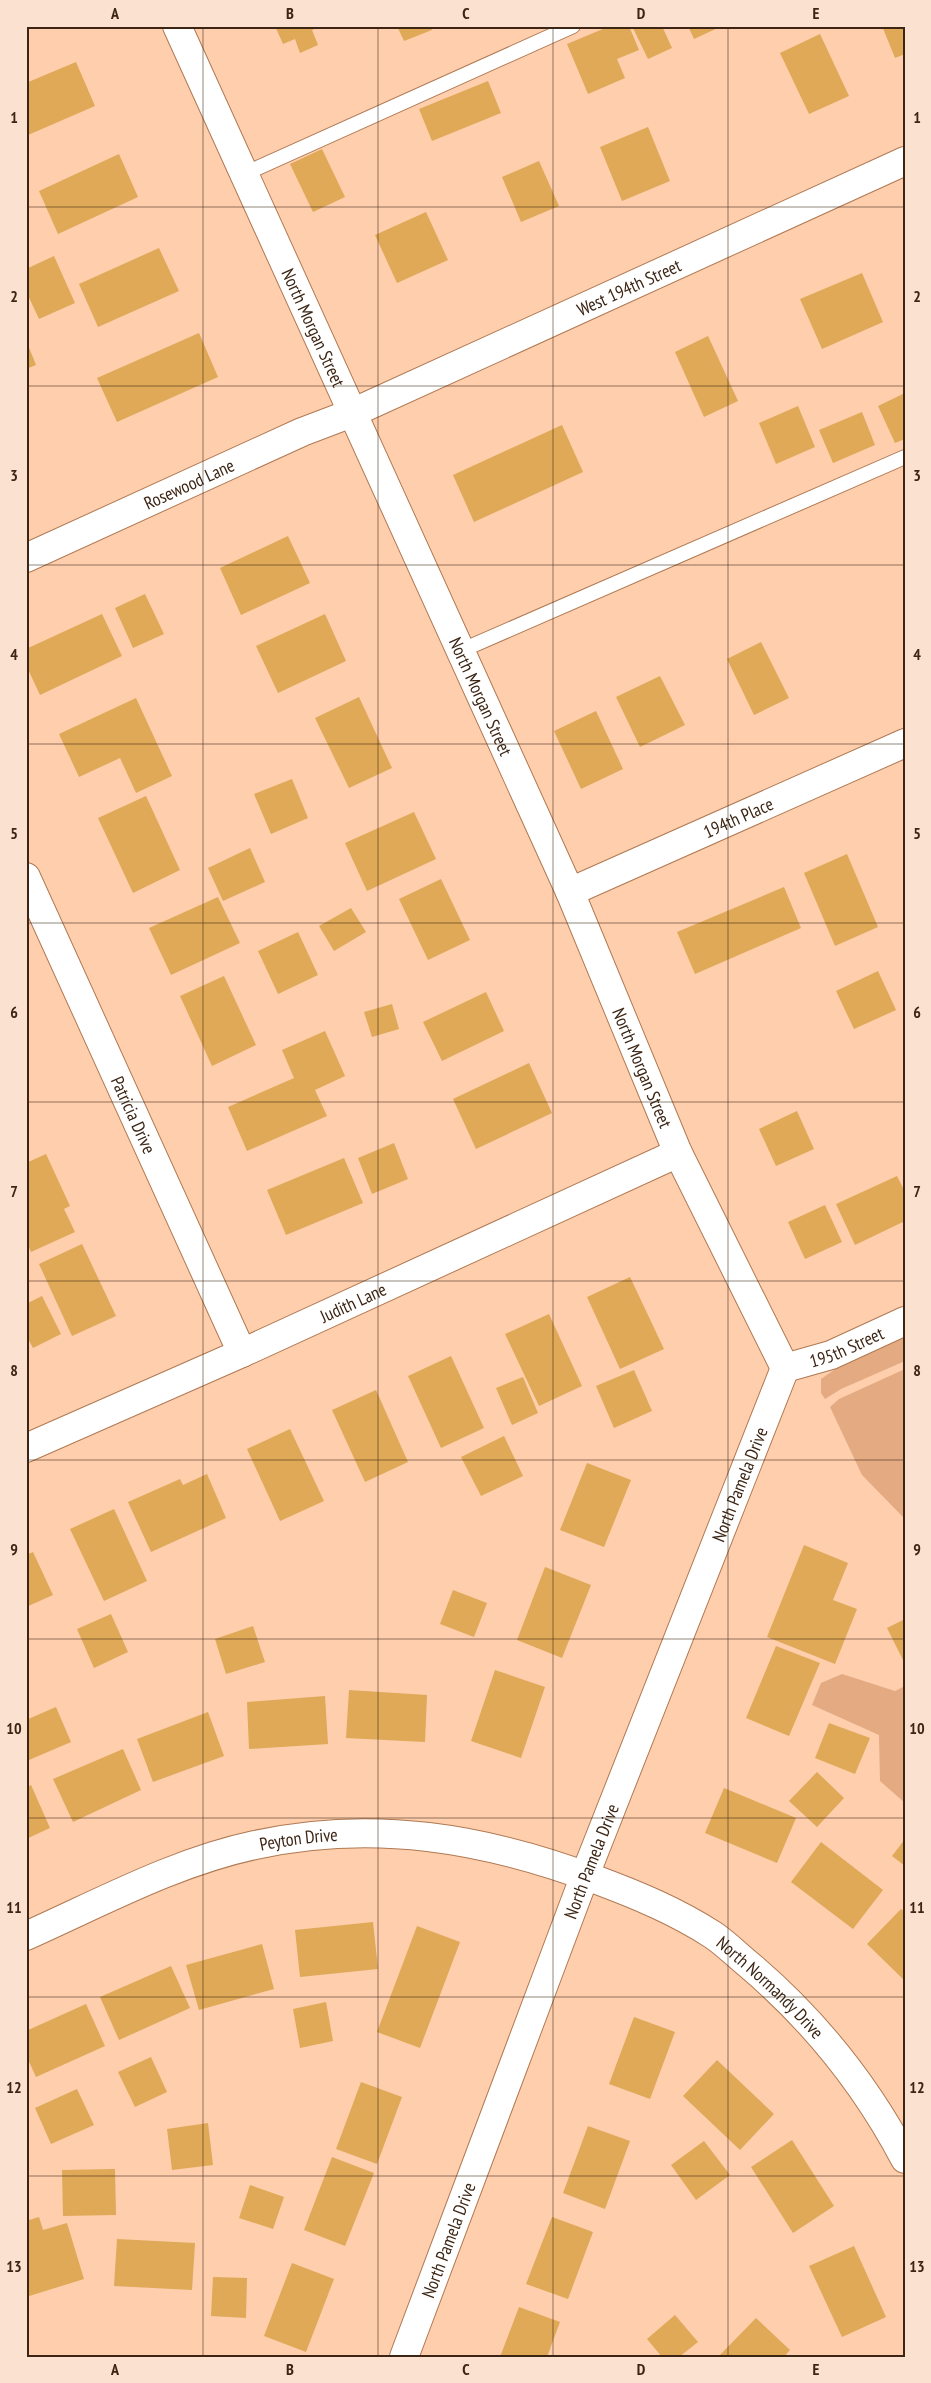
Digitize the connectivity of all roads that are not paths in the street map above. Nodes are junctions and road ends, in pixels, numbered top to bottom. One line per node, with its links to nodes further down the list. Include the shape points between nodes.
1 (177, 26): 4 (street, North Morgan Street)
2 (573, 26): 4 (lane)
3 (905, 161): 5 (street, West 194th Street)
4 (244, 174): 5 (street, North Morgan Street)
5 (352, 413): 7 (street, Rosewood Lane, via 302,432); 8 (street, North Morgan Street)
6 (905, 457): 8 (lane)
7 (26, 558)
8 (460, 651): 11 (street, North Morgan Street)
9 (905, 743): 11 (street, 194th Place)
10 (26, 878): 14 (street, Patricia Drive)
11 (570, 892): 12 (street, North Morgan Street)
12 (678, 1153): 14 (street, Judith Lane); 15 (street, North Morgan Street)
13 (905, 1321): 15 (street, 195th Street, via 831,1355)
14 (242, 1353): 16 (street, Judith Lane)
15 (785, 1368): 17 (street, North Pamela Drive)
16 (26, 1448)
17 (585, 1875): 18 (street, Peyton Drive, via 482,1844 413,1834 344,1833 301,1837 254,1845 188,1864); 19 (street, North Normandy Drive, via 656,1902 714,1936 778,1990 834,2050 887,2125); 20 (street, North Pamela Drive)
18 (26, 1936)
19 (905, 2159)
20 (404, 2357)

